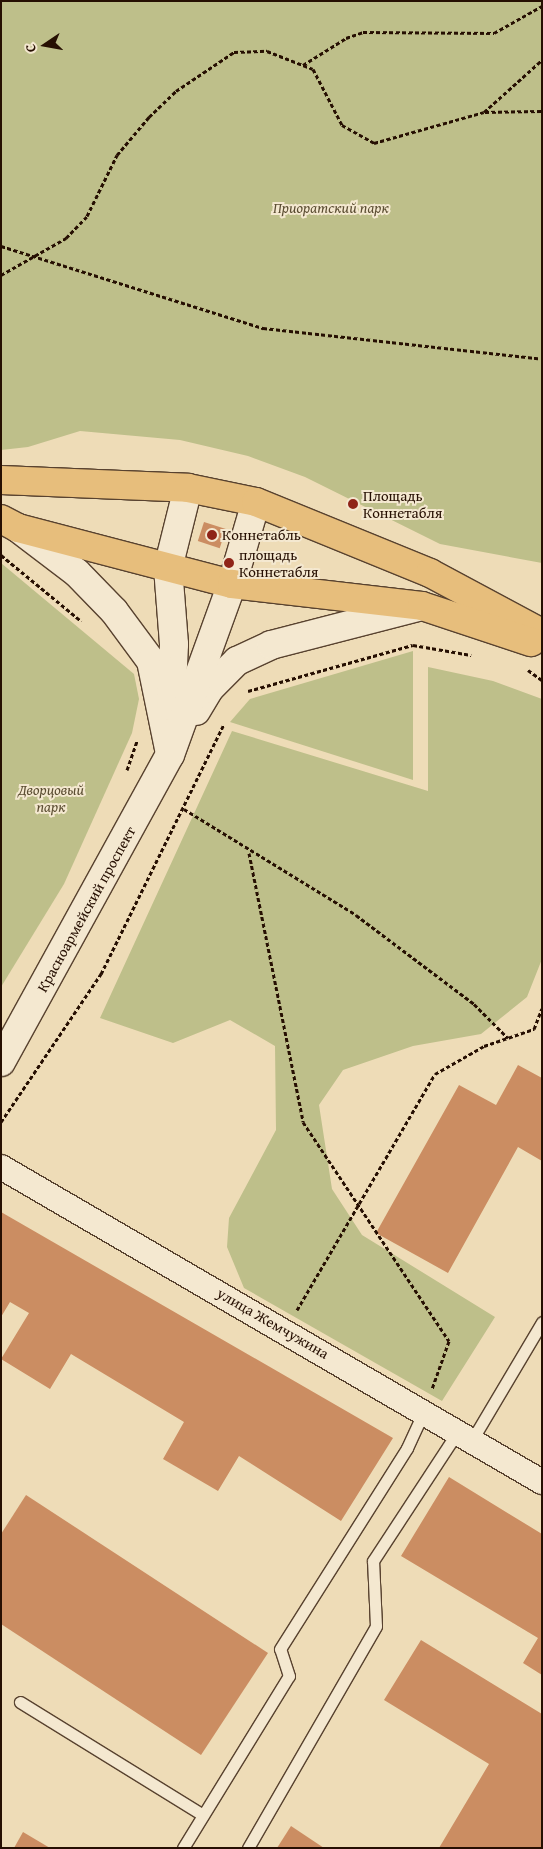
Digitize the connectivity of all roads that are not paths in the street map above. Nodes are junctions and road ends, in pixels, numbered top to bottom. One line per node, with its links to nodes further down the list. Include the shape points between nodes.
1 (1, 480): 2 (main road)
2 (188, 488): 3 (main road); 5 (main road, Красноармейский проспект)
3 (256, 502): 6 (main road, Красноармейский проспект); 8 (main road, via 430,573)
4 (10, 524): 5 (main road); 10 (main road, via 77,573 114,611 151,661 166,718)
5 (168, 568): 6 (main road); 10 (main road, Красноармейский проспект, via 174,644)
6 (232, 584): 7 (main road); 10 (main road, Красноармейский проспект)
7 (422, 606): 9 (main road); 10 (main road, via 271,644 237,661 209,689)
8 (542, 633)
9 (542, 645)
10 (170, 755): 11 (main road, Красноармейский проспект)
11 (1, 1062)
12 (1, 1167): 14 (street, улица Жемчужина)
13 (542, 1322): 15 (lane)
14 (424, 1411): 15 (street, улица Жемчужина); 18 (lane, via 407,1448 280,1649 289,1676)
15 (465, 1436): 16 (street, улица Жемчужина); 20 (lane, via 373,1562 376,1626)
16 (542, 1482)
17 (20, 1702): 18 (lane)
18 (204, 1815): 19 (lane)
19 (183, 1848)
20 (248, 1848)

